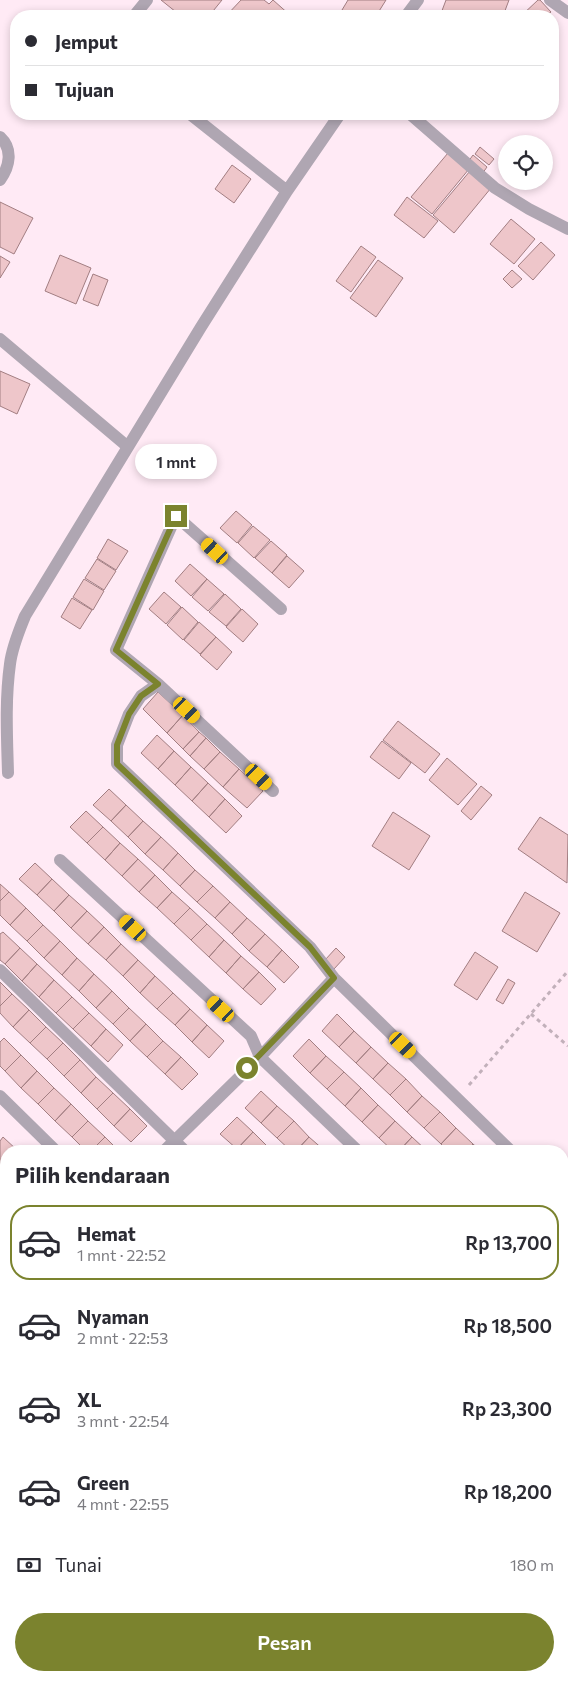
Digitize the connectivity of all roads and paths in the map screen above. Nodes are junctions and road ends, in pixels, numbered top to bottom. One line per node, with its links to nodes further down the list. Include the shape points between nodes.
1 (147, 0): 3 (street)
2 (550, 0): 4 (street)
3 (139, 10)
4 (568, 13)
5 (198, 120): 10 (street)
6 (336, 120): 10 (street)
7 (417, 120): 11 (street, via 495,188)
8 (0, 137): 9 (street, via 9,150 9,161)
9 (0, 180)
10 (288, 191): 13 (street)
11 (568, 229)
12 (0, 339): 13 (street)
13 (128, 447): 16 (street, via 39,591 16,640 8,683)
14 (281, 609): 15 (street, via 176,516 116,650)
15 (158, 684): 17 (street); 21 (street, via 141,696 129,714 117,745 117,764 310,947)
16 (8, 773)
17 (273, 790)
18 (60, 860): 24 (street, via 251,1036)
19 (0, 970): 27 (street)
20 (568, 971): 22 (path)
21 (334, 978): 24 (street); 26 (street)
22 (531, 1014): 23 (path); 26 (path)
23 (568, 1046)
24 (260, 1056): 27 (street); 31 (street)
25 (0, 1096): 28 (street)
26 (457, 1098): 32 (street)
27 (173, 1141): 29 (street); 30 (street)
28 (50, 1145)
29 (169, 1145)
30 (178, 1145)
31 (352, 1145)
32 (505, 1145)

